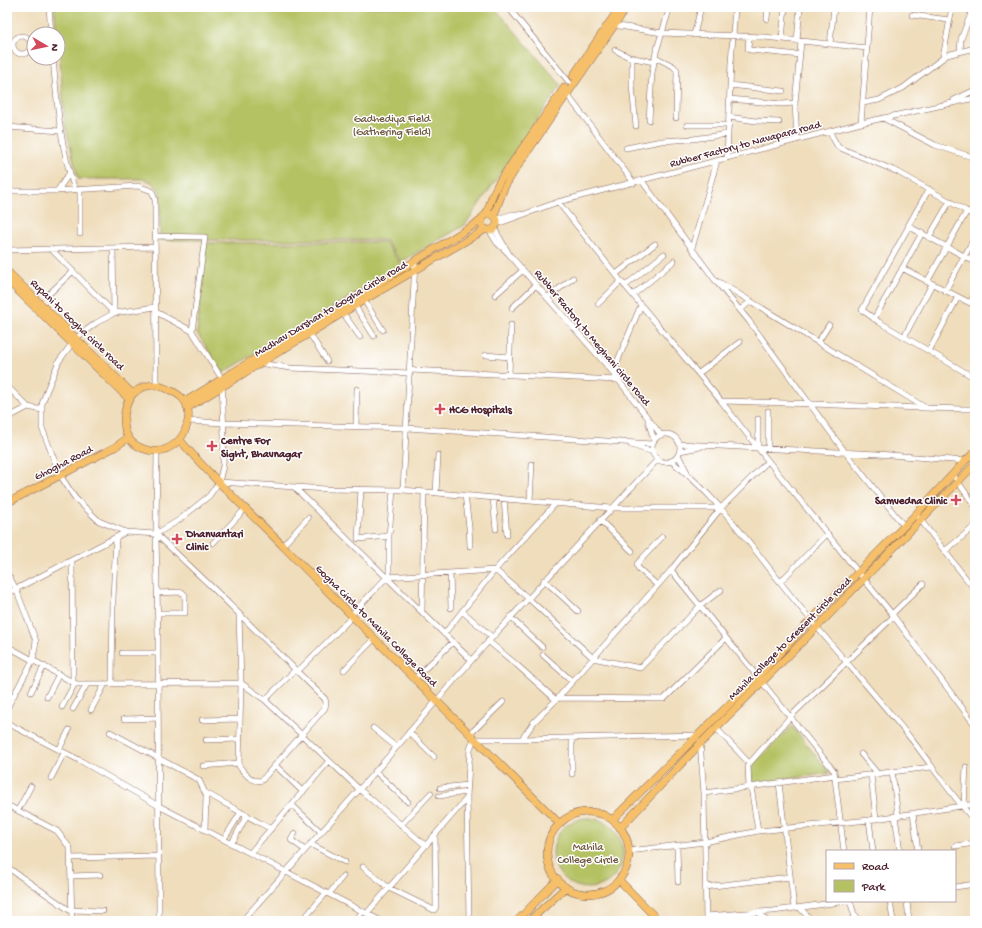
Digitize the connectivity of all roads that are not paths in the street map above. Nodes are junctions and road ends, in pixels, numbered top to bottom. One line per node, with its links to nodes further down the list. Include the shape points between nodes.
1 (49, 7): 19 (street)
2 (508, 7): 36 (street)
3 (620, 7): 18 (main road)
4 (627, 7): 18 (main road)
5 (670, 7): 20 (street)
6 (702, 7): 21 (street)
7 (735, 7): 22 (street)
8 (768, 7): 16 (street)
9 (785, 7): 24 (street)
10 (800, 7): 25 (street)
11 (834, 7): 26 (street)
12 (870, 7): 27 (street)
13 (952, 7): 17 (street)
14 (970, 7): 30 (street)
15 (912, 15): 17 (street)
16 (767, 20)
17 (949, 20): 33 (street)
18 (612, 25): 20 (street); 36 (main road); 39 (main road)
19 (50, 26)
20 (662, 33): 21 (street); 34 (street)
21 (694, 34): 22 (street)
22 (733, 36): 23 (street); 37 (street)
23 (749, 37): 24 (street); 31 (street, via 750,50)
24 (782, 39): 25 (street)
25 (799, 41): 26 (street); 31 (street)
26 (830, 44): 27 (street)
27 (867, 48): 44 (street)
28 (975, 48): 30 (street)
29 (615, 50): 32 (street)
30 (960, 51): 33 (street)
31 (800, 55): 43 (street)
32 (632, 58): 34 (street); 54 (street)
33 (943, 58): 44 (street, via 903,88 878,100)
34 (655, 60): 47 (street, via 677,70); 49 (street, via 650,82)
35 (54, 66): 56 (street)
36 (569, 82): 39 (main road)
37 (730, 85): 40 (street); 42 (street)
38 (975, 90): 45 (street)
39 (565, 91): 66 (street); 76 (main road, via 507,182)
40 (783, 91)
41 (975, 98): 45 (street, Rubber Factory to Navapara road)
42 (730, 99): 43 (street); 46 (street)
43 (795, 103): 59 (street)
44 (863, 103): 51 (street)
45 (947, 104): 48 (street, Rubber Factory to Navapara road)
46 (729, 117): 50 (street); 53 (street)
47 (676, 118)
48 (883, 118): 51 (street, Rubber Factory to Navapara road); 62 (street, via 935,145)
49 (649, 120)
50 (780, 122)
51 (861, 123): 57 (street, Rubber Factory to Navapara road)
52 (687, 125): 53 (street)
53 (729, 125): 58 (street)
54 (636, 126)
55 (7, 127): 56 (street)
56 (60, 130): 64 (street)
57 (829, 132): 59 (street, Rubber Factory to Navapara road); 68 (street, via 838,147 898,172)
58 (728, 134): 60 (street, via 661,141); 61 (street)
59 (797, 140): 61 (street, Rubber Factory to Navapara road)
60 (626, 148)
61 (727, 158): 63 (street, Rubber Factory to Navapara road)
62 (975, 158)
63 (717, 161): 65 (street, Rubber Factory to Navapara road); 87 (street)
64 (70, 174): 67 (street); 69 (street)
65 (642, 181): 66 (street, Rubber Factory to Navapara road); 87 (street)
66 (634, 183): 73 (street, Rubber Factory to Navapara road)
67 (78, 189): 69 (street); 79 (street); 80 (street, via 138,186 152,191 155,200)
68 (928, 189): 71 (street); 77 (street)
69 (58, 190): 70 (street)
70 (8, 191): 72 (street)
71 (950, 201): 74 (street); 81 (street)
72 (7, 202)
73 (558, 202): 76 (street, Rubber Factory to Navapara road, via 522,214 513,214); 100 (street)
74 (967, 211): 75 (street); 85 (street)
75 (975, 216)
76 (491, 223): 93 (main road, Madhav Darshan to Gogha Circle road); 96 (main road, Madhav Darshan to Gogha Circle road); 97 (street, Rubber Factory to Meghani circle road, via 508,253)
77 (909, 226): 78 (street); 125 (street, via 862,310)
78 (922, 233): 81 (street); 95 (street)
79 (80, 234)
80 (155, 236): 84 (street); 129 (street, via 205,237)
81 (929, 237): 85 (street)
82 (975, 237): 91 (street)
83 (655, 244): 100 (street)
84 (155, 247): 86 (street); 121 (street)
85 (947, 247): 91 (street); 105 (street)
86 (113, 248): 88 (street); 123 (street)
87 (692, 248): 103 (street)
88 (51, 249): 89 (street); 99 (street)
89 (7, 250)
90 (664, 254): 107 (street)
91 (964, 256): 94 (street); 108 (street)
92 (674, 261): 112 (street)
93 (415, 262): 96 (street); 141 (main road, Madhav Darshan to Gogha Circle road)
94 (975, 262)
95 (902, 268): 105 (street); 125 (street)
96 (414, 270): 115 (main road, Madhav Darshan to Gogha Circle road); 142 (street)
97 (523, 270): 106 (street, Rubber Factory to Meghani circle road); 111 (street)
98 (7, 271): 134 (main road, Rupani to Gogha circle road)
99 (73, 271): 109 (street); 123 (street)
100 (616, 274): 104 (street)
101 (573, 278): 114 (street)
102 (7, 280): 134 (main road, Rupani to Gogha circle road)
103 (716, 280): 116 (street); 122 (street)
104 (621, 281): 107 (street); 117 (street)
105 (930, 283): 108 (street); 133 (street)
106 (536, 284): 114 (street, Rubber Factory to Meghani circle road); 120 (street)
107 (626, 286): 112 (street)
108 (945, 291): 113 (street)
109 (49, 294)
110 (975, 294): 113 (street, via 970,303)
111 (495, 295)
112 (633, 296): 118 (street)
113 (958, 297): 137 (street)
114 (547, 298): 145 (street, Rubber Factory to Meghani circle road)
115 (364, 300): 119 (main road, Madhav Darshan to Gogha Circle road); 128 (street)
116 (751, 301): 122 (street); 136 (street)
117 (598, 304)
118 (641, 305): 143 (street); 145 (street, via 620,354)
119 (355, 306): 124 (main road, Madhav Darshan to Gogha Circle road); 131 (street)
120 (512, 308)
121 (156, 309): 123 (street); 129 (street); 148 (street)
122 (740, 310): 153 (street)
123 (114, 313): 134 (street, via 96,323)
124 (343, 313): 130 (main road, Madhav Darshan to Gogha Circle road); 132 (street)
125 (874, 319): 133 (street)
126 (511, 324): 139 (street)
127 (829, 325): 136 (street)
128 (383, 330)
129 (192, 331): 147 (street)
130 (309, 333): 140 (street); 141 (main road, Madhav Darshan to Gogha Circle road)
131 (374, 336)
132 (360, 337)
133 (904, 337): 137 (street)
134 (74, 341): 151 (main road, Rupani to Gogha circle road); 158 (street, via 59,361)
135 (740, 342): 143 (street)
136 (818, 342): 156 (street)
137 (929, 351): 146 (street)
138 (485, 355): 139 (street)
139 (510, 357): 144 (street)
140 (327, 361)
141 (254, 363): 142 (street, via 290,368); 147 (main road, Madhav Darshan to Gogha Circle road)
142 (410, 371): 144 (street); 166 (street)
143 (699, 373): 152 (street)
144 (509, 374): 145 (street)
145 (616, 378): 161 (street, Rubber Factory to Meghani circle road)
146 (975, 378)
147 (222, 383): 154 (main road, Madhav Darshan to Gogha Circle road); 164 (street)
148 (156, 385): 151 (main road, via 146,386); 154 (main road, via 173,390)
149 (7, 386): 155 (street)
150 (358, 389): 165 (street)
151 (131, 397): 168 (main road, via 123,422)
152 (721, 401): 153 (street); 174 (street)
153 (809, 403): 156 (street); 178 (street)
154 (186, 404): 163 (main road)
155 (28, 407): 158 (street); 160 (street)
156 (927, 408): 157 (street)
157 (975, 409)
158 (42, 410): 189 (street, via 42,428)
159 (768, 411): 175 (street)
160 (7, 418)
161 (647, 418): 167 (street, Rubber Factory to Meghani circle road); 171 (street)
162 (758, 419): 174 (street)
163 (188, 421): 164 (street); 169 (main road)
164 (224, 423): 165 (street); 191 (street, via 223,466)
165 (356, 426): 166 (street)
166 (407, 428): 170 (street); 196 (street)
167 (661, 434): 171 (street); 172 (street, via 674,436)
168 (128, 438): 176 (main road, via 136,445); 189 (main road, Ghogha Road)
169 (180, 440): 176 (main road, via 169,448); 191 (main road, Gogha Circle to Mahila College Road)
170 (623, 442): 171 (street); 177 (street)
171 (653, 442): 177 (street)
172 (680, 444): 173 (street); 180 (street)
173 (706, 446): 174 (street); 180 (street)
174 (758, 448): 175 (street); 184 (street)
175 (768, 448): 178 (street)
176 (157, 451): 216 (street)
177 (652, 452): 182 (street)
178 (845, 452): 185 (street); 212 (street)
179 (975, 452): 185 (main road, Mahila college to Crescent circle road)
180 (679, 453): 183 (street); 188 (street)
181 (438, 455): 198 (street)
182 (658, 459): 183 (street); 206 (street)
183 (671, 461): 188 (street)
184 (768, 461): 207 (street); 218 (street)
185 (965, 461): 187 (main road); 190 (main road, Mahila college to Crescent circle road)
186 (532, 464): 202 (street)
187 (975, 464): 192 (main road, Mahila college to Crescent circle road)
188 (688, 474): 207 (street)
189 (60, 475): 203 (main road, Ghogha Road); 215 (street, via 75,498 99,521)
190 (953, 475): 192 (street); 209 (main road, Mahila college to Crescent circle road)
191 (219, 482): 193 (street); 208 (main road, Gogha Circle to Mahila College Road); 216 (street, via 209,496 197,506)
192 (958, 482): 205 (street); 209 (main road, Mahila college to Crescent circle road)
193 (294, 487): 194 (street); 234 (street)
194 (361, 489): 195 (street); 219 (street, via 358,539)
195 (393, 490): 196 (street); 219 (street)
196 (403, 490): 197 (street)
197 (424, 492): 198 (street); 232 (street)
198 (436, 493): 199 (street)
199 (465, 495): 200 (street); 224 (street)
200 (493, 498): 201 (street); 214 (street)
201 (504, 499): 202 (street); 217 (street)
202 (530, 501): 204 (street)
203 (7, 503)
204 (556, 503): 206 (street); 229 (street)
205 (975, 506)
206 (611, 508): 207 (street); 211 (street)
207 (721, 508): 228 (street); 236 (street)
208 (245, 509): 222 (street); 223 (main road, Gogha Circle to Mahila College Road)
209 (918, 517): 212 (main road, Mahila college to Crescent circle road); 226 (street); 233 (main road, Mahila college to Crescent circle road)
210 (308, 518): 223 (street)
211 (600, 520): 225 (street); 235 (street)
212 (904, 526): 233 (main road, Mahila college to Crescent circle road)
213 (975, 526): 226 (street)
214 (496, 529)
215 (126, 532): 216 (street); 220 (street)
216 (156, 534): 242 (street); 251 (street)
217 (507, 534)
218 (827, 534): 233 (street); 236 (street)
219 (389, 536): 234 (street)
220 (116, 537): 227 (street); 283 (street)
221 (662, 537): 238 (street, via 637,564 638,568)
222 (213, 543)
223 (283, 545): 252 (main road, Gogha Circle to Mahila College Road)
224 (470, 546)
225 (632, 551)
226 (945, 551): 241 (street)
227 (72, 561): 239 (street); 279 (street)
228 (675, 565): 238 (street); 245 (street, via 671,570)
229 (495, 570): 231 (street); 244 (street); 247 (street)
230 (7, 573): 239 (street)
231 (450, 573): 232 (street); 246 (street)
232 (423, 575): 234 (street); 249 (street)
233 (861, 576): 253 (street); 255 (main road, Mahila college to Crescent circle road); 256 (main road, Mahila college to Crescent circle road)
234 (388, 577): 249 (street); 252 (street)
235 (544, 580): 244 (street); 248 (street)
236 (780, 582): 255 (street)
237 (923, 584): 253 (street)
238 (657, 585): 268 (street)
239 (16, 589): 243 (street); 269 (street, via 36,641)
240 (722, 590): 245 (street)
241 (975, 590)
242 (157, 593): 250 (street); 250 (street, via 182,592 185,595 185,613)
243 (7, 594)
244 (528, 598): 254 (street); 268 (street)
245 (700, 606): 259 (street); 268 (street, via 640,668)
246 (451, 608)
247 (462, 611): 257 (street); 258 (street)
248 (578, 611)
249 (422, 612): 257 (street)
250 (157, 613): 266 (street)
251 (239, 614): 274 (street); 280 (street)
252 (352, 616): 260 (main road, Gogha Circle to Mahila College Road); 274 (street)
253 (892, 616): 271 (street); 301 (street)
254 (510, 617): 258 (street); 264 (street)
255 (811, 620): 256 (street); 277 (main road, Mahila college to Crescent circle road)
256 (817, 627): 271 (street); 277 (main road, Mahila college to Crescent circle road)
257 (444, 634): 261 (street)
258 (492, 637): 262 (street)
259 (726, 638): 277 (street); 287 (street, via 664,699)
260 (374, 639): 273 (street); 276 (main road, Gogha Circle to Mahila College Road)
261 (453, 642): 270 (street); 276 (street)
262 (488, 642): 270 (street); 287 (street)
263 (7, 646): 269 (street)
264 (542, 647)
265 (122, 653): 266 (street)
266 (158, 653): 284 (street)
267 (543, 655): 278 (street)
268 (593, 658): 278 (street)
269 (33, 660): 272 (street); 292 (street)
270 (471, 660): 289 (street)
271 (846, 662): 295 (street); 326 (street)
272 (44, 666): 275 (street); 285 (street)
273 (344, 670)
274 (296, 671): 288 (street); 307 (street, via 325,699 326,703 325,708)
275 (59, 674): 279 (street); 286 (street)
276 (414, 679): 289 (main road, Gogha Circle to Mahila College Road)
277 (760, 680): 295 (street); 303 (main road, Mahila college to Crescent circle road); 308 (main road, Mahila college to Crescent circle road)
278 (572, 681): 287 (street)
279 (74, 682): 281 (street); 291 (street)
280 (241, 683): 284 (street); 288 (street); 298 (street)
281 (87, 684): 282 (street); 293 (street)
282 (104, 684): 283 (street); 294 (street)
283 (112, 684): 284 (street)
284 (158, 684): 296 (street)
285 (31, 692)
286 (48, 697)
287 (557, 699): 312 (street, via 534,722)
288 (265, 700): 307 (street)
289 (436, 701): 306 (street); 309 (main road, Gogha Circle to Mahila College Road)
290 (503, 702): 309 (street)
291 (62, 707)
292 (7, 708)
293 (73, 709)
294 (91, 710)
295 (791, 716): 323 (street); 333 (street, via 834,771)
296 (158, 718): 297 (street); 320 (street)
297 (124, 719)
298 (240, 719): 299 (street); 311 (street)
299 (202, 720)
300 (7, 723): 316 (street)
301 (975, 725)
302 (373, 728): 315 (street)
303 (716, 728): 314 (main road, Mahila college to Crescent circle road); 323 (street)
304 (69, 730): 316 (street)
305 (110, 732): 320 (street)
306 (409, 732): 315 (street); 319 (street)
307 (301, 734): 321 (street); 324 (street)
308 (700, 735): 310 (street); 314 (street); 359 (main road, Mahila college to Crescent circle road)
309 (472, 736): 312 (street); 336 (street); 363 (main road, Gogha Circle to Mahila College Road)
310 (572, 738): 312 (street); 330 (street)
311 (240, 739): 313 (street); 322 (street)
312 (522, 739)
313 (206, 740)
314 (700, 744): 343 (street); 365 (main road, Mahila college to Crescent circle road)
315 (396, 747): 328 (street)
316 (59, 750): 317 (street)
317 (64, 753): 334 (street); 350 (street)
318 (861, 754): 331 (street)
319 (434, 757)
320 (157, 758): 344 (street, via 199,780); 350 (street)
321 (329, 761): 340 (street); 341 (street)
322 (239, 763): 324 (street, via 240,768 256,781 262,780); 325 (street)
323 (749, 763): 338 (street)
324 (275, 764): 341 (street)
325 (202, 766)
326 (931, 767): 329 (street); 352 (street)
327 (966, 767): 352 (street)
328 (375, 771): 340 (street); 347 (street)
329 (892, 772): 331 (street); 357 (street)
330 (572, 774)
331 (878, 774): 332 (street)
332 (871, 775): 333 (street); 358 (street)
333 (835, 777): 335 (street); 362 (street)
334 (51, 778)
335 (778, 783): 338 (street); 366 (street)
336 (468, 785): 339 (street); 345 (street)
337 (31, 786): 353 (street)
338 (750, 787): 343 (street); 369 (street)
339 (440, 788)
340 (359, 789): 364 (street); 370 (street)
341 (303, 792): 351 (street)
342 (431, 793): 364 (street)
343 (704, 794): 374 (street)
344 (206, 795): 354 (street, via 210,794); 367 (street)
345 (467, 795): 346 (street); 372 (street); 425 (street)
346 (439, 796)
347 (408, 802)
348 (975, 804): 352 (street)
349 (7, 805): 353 (street)
350 (157, 805): 367 (street); 388 (street)
351 (292, 805): 368 (street); 370 (street)
352 (963, 806): 355 (street); 361 (street)
353 (18, 810): 389 (street, via 57,831 70,848)
354 (241, 812): 356 (street); 373 (street)
355 (913, 813): 357 (street); 385 (street)
356 (247, 815): 368 (street); 375 (street)
357 (897, 815): 358 (street); 384 (street)
358 (876, 818): 360 (street)
359 (612, 820): 363 (main road, via 597,813 584,812 571,816); 365 (main road)
360 (869, 820): 362 (street); 383 (street)
361 (975, 821)
362 (840, 822): 366 (street); 382 (street)
363 (560, 824): 398 (main road, via 552,834 548,847 548,860 552,872)
364 (401, 825): 378 (street)
365 (620, 828): 386 (main road)
366 (784, 828): 369 (street); 397 (street)
367 (205, 829): 373 (street)
368 (271, 829): 387 (street)
369 (758, 831): 374 (street)
370 (321, 832): 377 (street)
371 (295, 833): 381 (street, via 291,840)
372 (435, 835): 378 (street); 405 (street, via 435,909 432,910)
373 (224, 839): 375 (street)
374 (705, 842): 379 (street); 403 (street)
375 (232, 843): 387 (street)
376 (975, 843): 380 (street)
377 (310, 844): 381 (street); 390 (street)
378 (426, 845): 405 (street)
379 (677, 845): 386 (street); 400 (street)
380 (955, 846)
381 (305, 850): 393 (street)
382 (844, 850)
383 (873, 850)
384 (900, 850)
385 (918, 850)
386 (629, 851): 399 (main road, via 627,866)
387 (250, 853): 393 (street)
388 (158, 856): 389 (street); 420 (street)
389 (71, 858): 395 (street)
390 (345, 862)
391 (363, 867): 405 (street)
392 (7, 868): 413 (street)
393 (285, 872): 406 (street); 421 (street)
394 (100, 875): 395 (street)
395 (71, 876): 413 (street)
396 (344, 876): 406 (street)
397 (790, 877): 403 (street); 411 (street)
398 (558, 879): 402 (main road); 426 (main road)
399 (619, 880): 402 (main road, via 597,893 584,894); 428 (main road)
400 (678, 882)
401 (975, 884): 404 (street)
402 (566, 886): 427 (main road)
403 (705, 887): 418 (street)
404 (956, 887)
405 (389, 888): 415 (street)
406 (328, 894): 415 (street); 422 (street)
407 (842, 902): 412 (street)
408 (849, 902): 417 (street)
409 (890, 902): 433 (street)
410 (907, 902): 434 (street)
411 (794, 908): 412 (street); 416 (street)
412 (800, 908): 430 (street)
413 (72, 911): 414 (street); 419 (street)
414 (103, 911)
415 (365, 912): 423 (street); 424 (street)
416 (758, 912): 418 (street); 429 (street)
417 (855, 916): 431 (street); 432 (street)
418 (706, 919)
419 (72, 921)
420 (159, 921)
421 (242, 921)
422 (302, 921)
423 (355, 921)
424 (381, 921)
425 (468, 921)
426 (517, 921)
427 (529, 921)
428 (659, 921)
429 (767, 921)
430 (812, 921)
431 (850, 921)
432 (861, 921)
433 (892, 921)
434 (909, 921)

